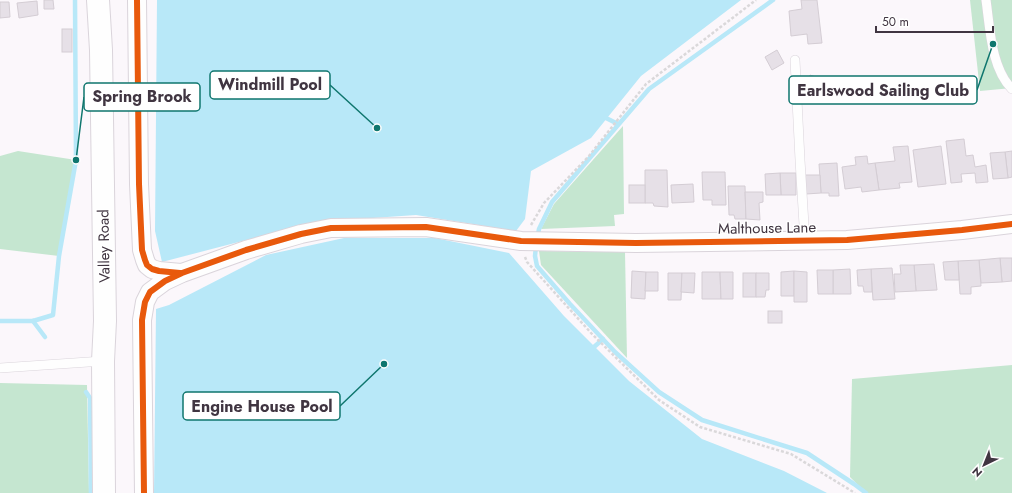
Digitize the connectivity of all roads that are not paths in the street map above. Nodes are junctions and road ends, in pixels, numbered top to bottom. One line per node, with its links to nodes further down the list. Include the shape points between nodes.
1 (98, 0): 9 (street, Valley Road, via 105,321)
2 (137, 0): 8 (street, via 142,250 147,265 152,269)
3 (986, 0): 5 (lane, via 994,58)
4 (795, 60): 7 (lane)
5 (1012, 89)
6 (1012, 224): 7 (street, Malthouse Lane, via 854,240)
7 (805, 241): 8 (street, Malthouse Lane, via 521,241 426,227 331,228 246,250)
8 (182, 273): 12 (street, Malthouse Lane, via 156,286 145,302 142,320)
9 (103, 361): 10 (lane); 11 (street, Valley Road)
10 (0, 368)
11 (104, 493)
12 (144, 493)

